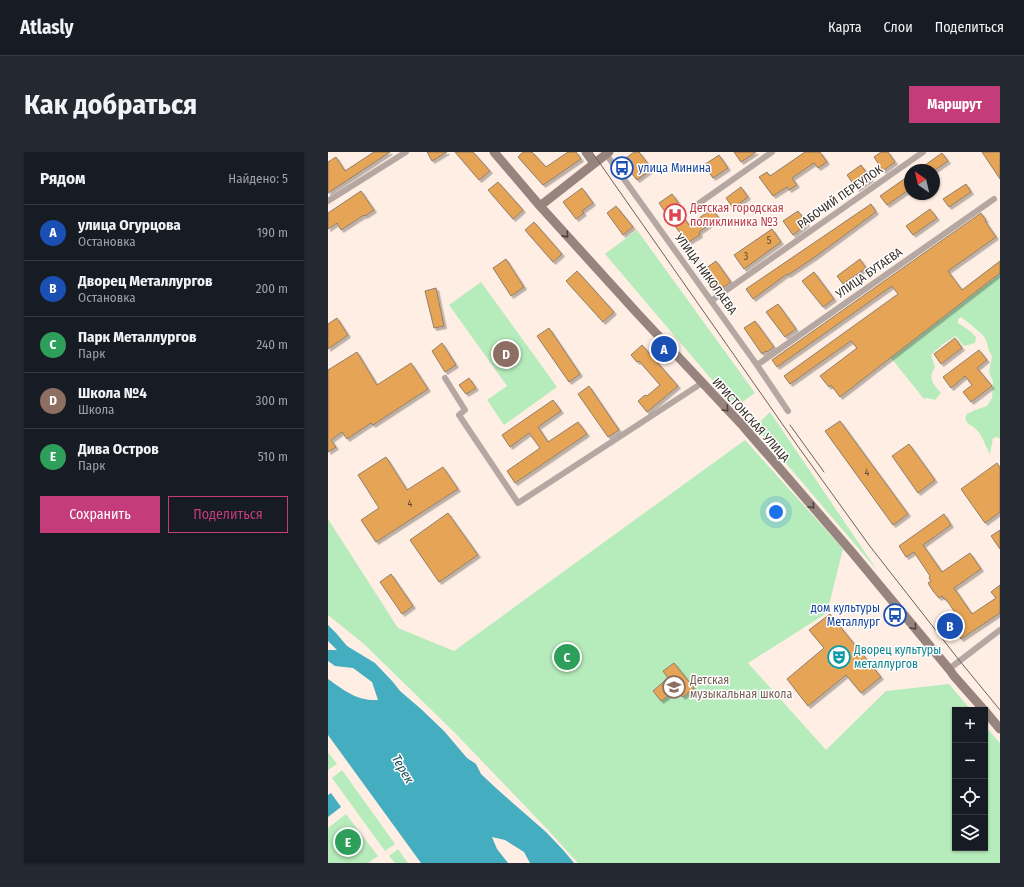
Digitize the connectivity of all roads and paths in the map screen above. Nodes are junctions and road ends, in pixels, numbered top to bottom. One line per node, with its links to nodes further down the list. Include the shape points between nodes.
1 (406, 152): 9 (street)
2 (494, 152): 11 (main road, ИРИСТОНСКАЯ УЛИЦА)
3 (586, 152): 7 (main road)
4 (772, 152): 10 (street)
5 (923, 152): 12 (street, РАБОЧИЙ ПЕРЕУЛОК)
6 (606, 153): 7 (main road); 12 (street, УЛИЦА НИКОЛАЕВА)
7 (594, 163): 11 (main road)
8 (994, 199): 13 (street, УЛИЦА БУТАЕВА)
9 (328, 201)
10 (698, 204)
11 (540, 206): 15 (main road, ИРИСТОНСКАЯ УЛИЦА, one-way to 15)
12 (711, 301): 13 (street, УЛИЦА НИКОЛАЕВА)
13 (757, 365): 16 (street, УЛИЦА НИКОЛАЕВА)
14 (445, 378): 15 (street, via 465,410 459,415 518,503)
15 (702, 383): 18 (main road, ИРИСТОНСКАЯ УЛИЦА, one-way to 18, via 743,426 851,551)
16 (788, 411)
17 (1000, 630): 18 (street)
18 (949, 669): 19 (main road, ИРИСТОНСКАЯ УЛИЦА)
19 (981, 707)
20 (988, 716): 21 (main road, ИРИСТОНСКАЯ УЛИЦА)
21 (1000, 729)

